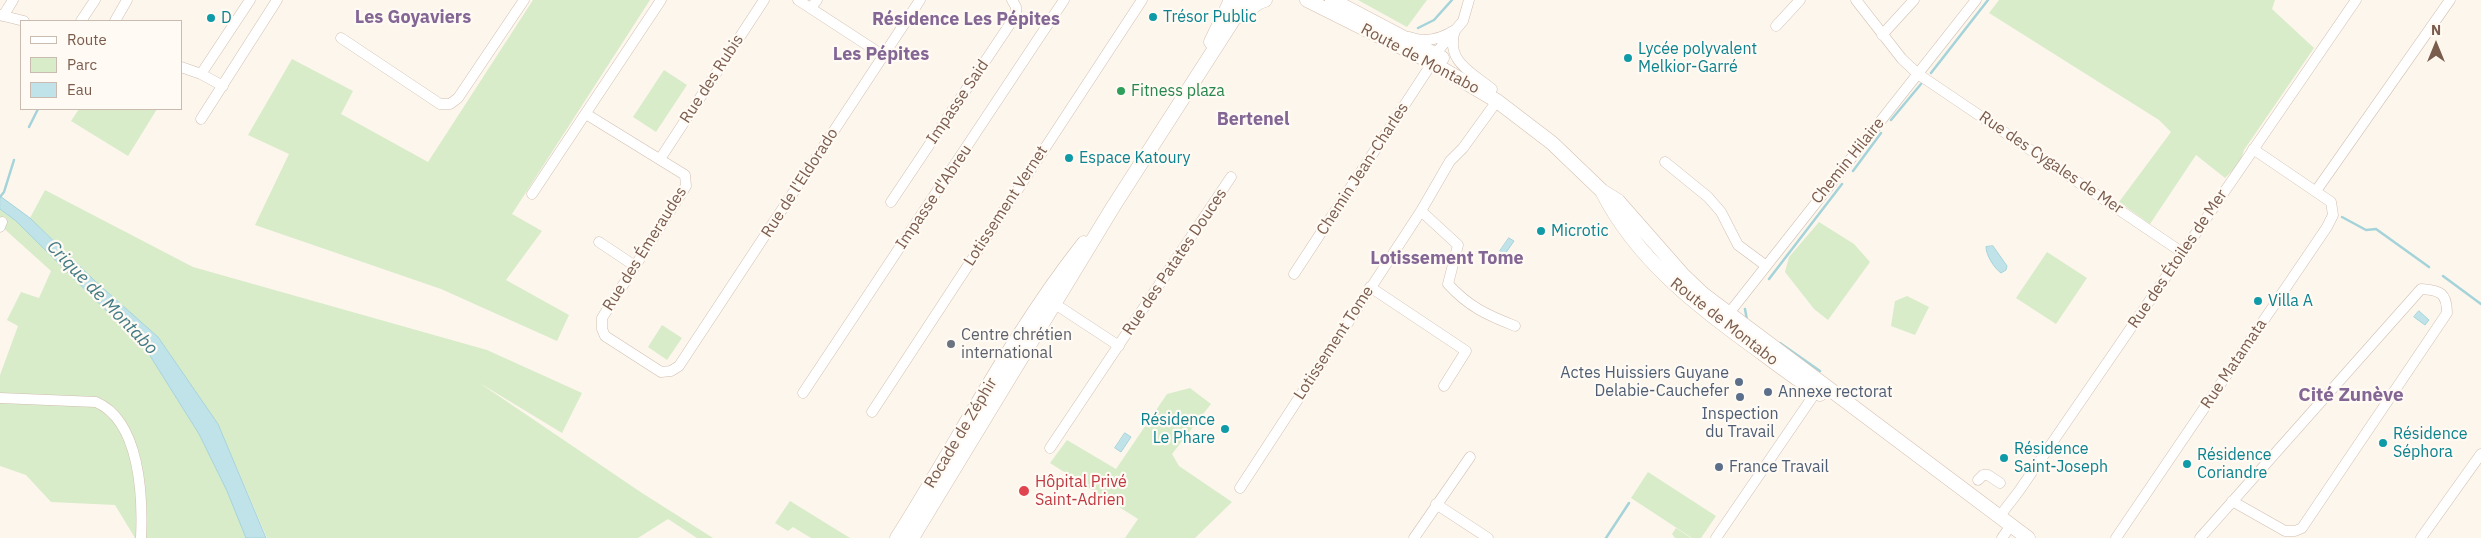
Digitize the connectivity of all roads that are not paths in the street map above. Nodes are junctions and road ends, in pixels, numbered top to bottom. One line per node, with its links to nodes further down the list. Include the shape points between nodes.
1 (13, 0): 28 (street)
2 (95, 0): 30 (street)
3 (128, 0): 31 (street)
4 (250, 0): 43 (street)
5 (277, 0): 45 (street)
6 (524, 0): 37 (street, via 458,98 450,104 440,104)
7 (661, 0): 47 (street)
8 (764, 0): 50 (street, Rue des Rubis)
9 (798, 0): 27 (street)
10 (920, 0): 39 (street, Rue de l'Eldorado)
11 (1012, 0): 55 (street, Impasse Said, via 1016,15)
12 (1064, 0): 71 (street, Impasse d'Abreu)
13 (1142, 0): 73 (street, Lotissement Vernet)
14 (1221, 0): 38 (main road)
15 (1231, 0): 38 (main road, Rocade de Zéphir)
16 (1246, 0): 32 (main road, Rocade de Zéphir)
17 (1266, 0): 32 (main road)
18 (1307, 0): 40 (main road, Route de Montabo)
19 (1332, 0): 33 (main road, Route de Montabo)
20 (1469, 0): 35 (street, via 1465,17)
21 (1800, 0): 34 (street)
22 (1856, 0): 36 (street, Rue des Cygales de Mer)
23 (1914, 0): 36 (street)
24 (1976, 0): 44 (street, Chemin Hilaire)
25 (2356, 0): 49 (street, Rue des Étoiles de Mer)
26 (2450, 0): 53 (street)
27 (814, 4): 39 (street)
28 (2, 16): 29 (street)
29 (20, 20)
30 (82, 20)
31 (116, 20)
32 (1233, 21): 42 (main road, Rocade de Zéphir)
33 (1382, 26): 35 (street, via 1420,40 1434,39); 40 (main road, Route de Montabo)
34 (1776, 26)
35 (1456, 30): 40 (street, Chemin Jean-Charles); 46 (street, via 1452,46 1457,60)
36 (1882, 35): 44 (street, Rue des Cygales de Mer)
37 (341, 38)
38 (1211, 41): 42 (main road, Rocade de Zéphir)
39 (884, 56): 65 (street, Rue de l'Eldorado, via 679,366 661,372 606,336)
40 (1432, 59): 46 (main road, Route de Montabo); 62 (street, Chemin Jean-Charles)
41 (182, 67): 43 (street)
42 (1199, 72): 56 (main road, Rocade de Zéphir)
43 (201, 74): 45 (street)
44 (1918, 74): 59 (street, Rue des Cygales de Mer); 60 (street, Chemin Hilaire)
45 (223, 86): 48 (street)
46 (1495, 95): 57 (street, Lotissement Tome, via 1463,148 1450,160); 66 (main road, Route de Montabo, via 1523,110 1602,191 1618,201)
47 (586, 114): 50 (street, Rue des Émeraudes); 54 (street)
48 (201, 119)
49 (2253, 149): 53 (street); 59 (street, Rue des Étoiles de Mer)
50 (660, 159): 61 (street, Rue des Émeraudes, via 685,175 686,186)
51 (1665, 162): 60 (street, via 1708,197 1721,212 1738,245)
52 (1231, 177): 68 (street, Rue des Patates Douces)
53 (2316, 190): 91 (street, Rue Matamata, via 2331,202 2332,215 2327,227)
54 (532, 194)
55 (892, 202)
56 (1113, 207): 64 (main road, Rocade de Zéphir); 85 (main road, Rocade de Zéphir, via 1060,273 1001,366)
57 (1421, 211): 63 (street, Lotissement Tome); 67 (street, via 1458,245 1448,284 1483,313)
58 (599, 242): 61 (street)
59 (2183, 253): 82 (street, Rue des Étoiles de Mer)
60 (1765, 265): 66 (street, Chemin Hilaire)
61 (635, 266): 65 (street, Rue des Émeraudes)
62 (1294, 274)
63 (1370, 287): 69 (street, via 1466,351); 79 (street, Lotissement Tome)
64 (1055, 304): 68 (street, Rue des Patates Douces); 85 (main road, Rocade de Zéphir)
65 (602, 318)
66 (1725, 319): 70 (main road, Route de Montabo)
67 (1515, 326)
68 (1119, 346): 74 (street, Rue des Patates Douces)
69 (1444, 386)
70 (1818, 388): 82 (main road, Route de Montabo, via 1871,428 1899,442); 88 (street)
71 (803, 393)
72 (0, 398): 84 (street, via 96,402 110,410 131,440 140,494)
73 (872, 412)
74 (1050, 448)
75 (2481, 454): 93 (street)
76 (1470, 457): 81 (street)
77 (1978, 480): 78 (street, via 1988,475)
78 (2000, 483)
79 (1240, 488)
80 (2232, 501): 80 (street, via 2285,530 2295,532 2302,528 2447,313 2447,301 2442,294 2421,289); 92 (street)
81 (1436, 504): 86 (street); 87 (street)
82 (1999, 517): 83 (main road, Route de Montabo)
83 (2011, 526): 89 (street); 90 (main road, Route de Montabo)
84 (141, 538)
85 (902, 538)
86 (1414, 538)
87 (1488, 538)
88 (1716, 538)
89 (2002, 538)
90 (2028, 538)
91 (2116, 538)
92 (2200, 538)
93 (2421, 538)

